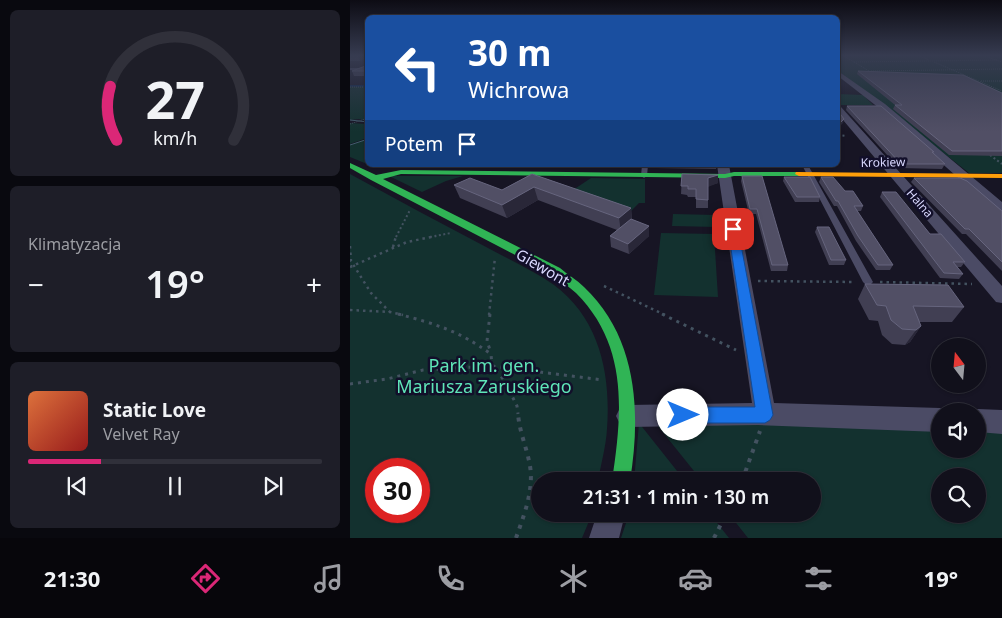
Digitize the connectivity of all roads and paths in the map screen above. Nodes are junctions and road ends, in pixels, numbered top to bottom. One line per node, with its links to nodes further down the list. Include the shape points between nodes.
1 (849, 81): 9 (street)
2 (979, 81): 5 (path)
3 (350, 87): 4 (path)
4 (365, 87)
5 (995, 88): 6 (path); 7 (path)
6 (1002, 88)
7 (1002, 91)
8 (864, 106): 9 (street)
9 (882, 106): 23 (street)
10 (840, 107): 21 (street, Halna)
11 (365, 119): 12 (path)
12 (350, 124)
13 (987, 153): 14 (path)
14 (1002, 164)
15 (350, 165): 24 (street, Giewont)
16 (460, 169): 17 (street, Krokiew); 24 (street, Krokiew, via 396,173)
17 (557, 170): 18 (street, Krokiew)
18 (644, 170): 19 (street, Krokiew)
19 (724, 170): 20 (street, Krokiew, via 734,174); 39 (street)
20 (808, 170): 21 (street, Krokiew); 34 (lane)
21 (898, 176): 23 (street, Krokiew); 35 (street, Halna)
22 (1002, 176): 23 (street, Krokiew)
23 (966, 177): 26 (street)
24 (374, 178): 27 (street, Giewont)
25 (413, 206): 29 (path)
26 (1002, 209)
27 (474, 229): 29 (path); 41 (street, Giewont, via 556,271 594,304 616,345)
28 (350, 246): 31 (path, via 351,261)
29 (393, 247): 31 (path)
30 (495, 250): 38 (path, via 487,341)
31 (355, 265): 32 (path); 37 (path, via 371,293)
32 (350, 267)
33 (595, 282): 39 (path, via 737,350)
34 (868, 282)
35 (1002, 297)
36 (350, 310): 37 (path)
37 (390, 312): 38 (path, via 467,337)
38 (491, 354): 40 (path)
39 (753, 354): 43 (street)
40 (492, 366): 41 (path); 42 (path, via 423,370); 52 (path, via 504,380 517,406 519,428 530,466 528,495)
41 (625, 383): 44 (street, Giewont)
42 (350, 384)
43 (765, 415): 44 (street); 45 (street); 49 (path)
44 (628, 416): 48 (street, Giewont)
45 (931, 420)
46 (986, 421): 47 (street)
47 (1002, 422)
48 (622, 472)
49 (745, 472)
50 (609, 522): 53 (street)
51 (722, 522): 54 (path)
52 (516, 538)
53 (604, 538)
54 (714, 538)

